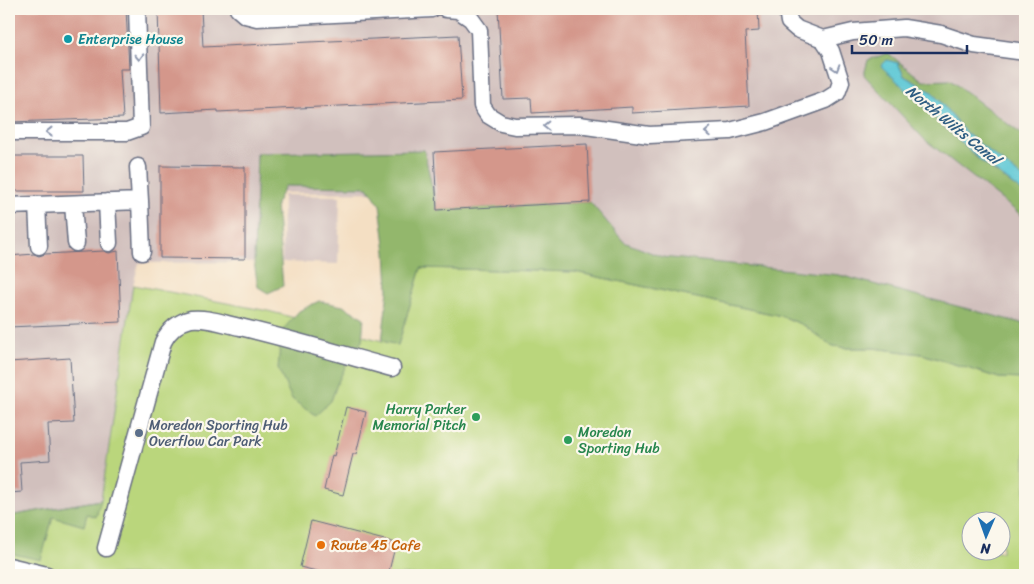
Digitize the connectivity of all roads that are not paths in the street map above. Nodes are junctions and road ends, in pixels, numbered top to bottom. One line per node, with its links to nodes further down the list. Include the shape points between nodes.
1 (137, 9): 8 (lane, one-way to 8, via 141,127 127,132)
2 (238, 9): 3 (lane, via 245,15 258,18)
3 (432, 9)
4 (446, 9): 6 (lane, one-way to 4, via 831,51 841,82 838,93 765,122 730,131 649,135 579,125 515,126 501,123 488,115 482,106 479,30 458,10)
5 (787, 9): 6 (lane, via 789,22 797,29)
6 (822, 39): 7 (lane, via 853,32 904,28 940,34 974,45)
7 (1025, 52)
8 (9, 132)
9 (138, 167): 10 (lane)
10 (140, 201): 11 (lane); 18 (lane)
11 (107, 202): 12 (lane); 16 (lane)
12 (73, 204): 13 (lane); 15 (lane)
13 (37, 205): 14 (lane); 17 (lane)
14 (9, 206)
15 (76, 243)
16 (109, 243)
17 (39, 246)
18 (142, 252)
19 (392, 368): 20 (lane, via 213,321 190,319 173,328 163,342)
20 (106, 548)
21 (9, 566): 22 (lane)
22 (47, 575)

